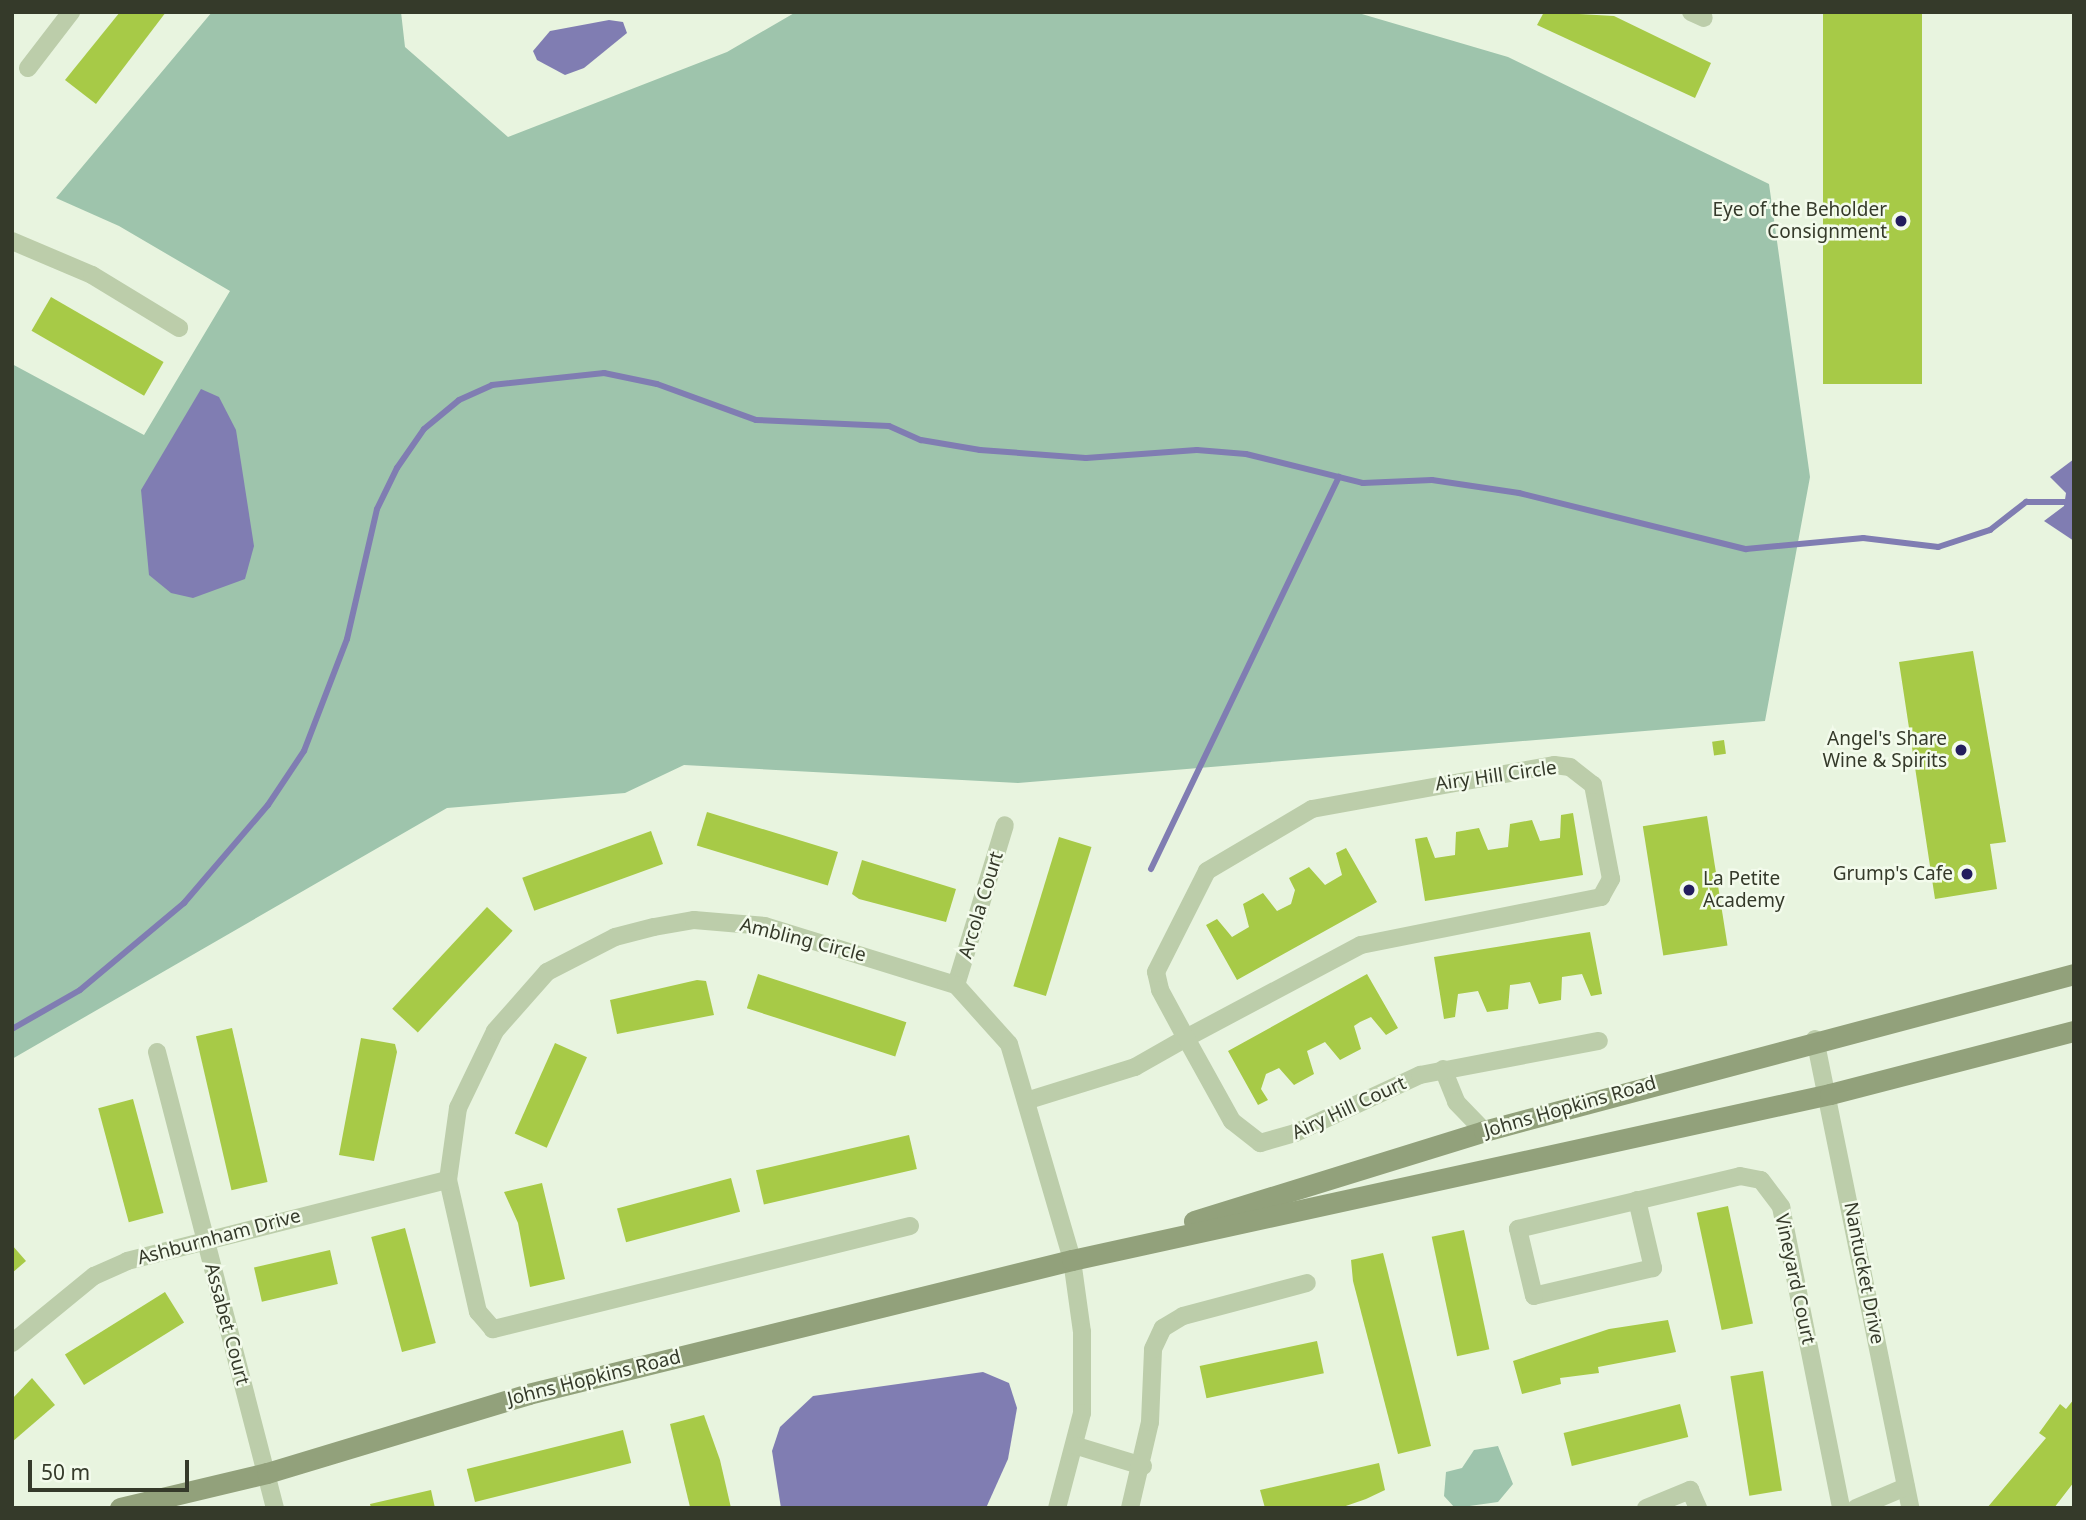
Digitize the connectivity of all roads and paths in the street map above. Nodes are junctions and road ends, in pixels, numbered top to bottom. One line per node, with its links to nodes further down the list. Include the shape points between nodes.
1 (72, 12): 2 (street)
2 (28, 68)
3 (12, 242): 4 (street, via 92,275)
4 (179, 328)
5 (1005, 825): 7 (street, Arcola Court)
6 (2074, 974): 10 (street, Johns Hopkins Road)
7 (956, 985): 15 (street, Ambling Circle, via 998,1025); 17 (street, Ambling Circle, via 765,926 694,920 615,937 547,972 495,1031 472,1066 458,1108)
8 (2074, 1031): 14 (street, Johns Hopkins Road)
9 (1186, 1038): 9 (street, Airy Hill Circle, via 1361,945 1601,897 1611,879 1593,785 1570,767 1554,765 1337,801 1218,861 1196,884 1156,972); 13 (street, Airy Hill Court, via 1232,1121 1260,1143); 15 (street, Airy Hill Circle, via 1123,1072)
10 (1815, 1039): 14 (street, Nantucket Drive); 16 (street, Johns Hopkins Road)
11 (1599, 1041): 13 (street, Airy Hill Court)
12 (157, 1052): 20 (street, Assabet Court)
13 (1443, 1069): 16 (street, via 1456,1102)
14 (1830, 1094): 21 (street, Johns Hopkins Road); 27 (street, Nantucket Drive)
15 (1030, 1100): 21 (street, Ambling Circle)
16 (1485, 1131): 21 (street, Johns Hopkins Road)
17 (448, 1180): 19 (street, Ambling Circle, via 478,1312 493,1328); 20 (street, Ashburnham Drive)
18 (1637, 1200): 18 (street, Vineyard Court, via 1518,1229 1534,1296 1653,1268); 34 (street, Vineyard Court, via 1740,1176 1761,1180 1773,1193)
19 (910, 1226)
20 (205, 1239): 23 (street, Ashburnham Drive, via 94,1276); 26 (street, Assabet Court)
21 (1072, 1259): 24 (street, Ambling Circle, via 1084,1374); 26 (street, Johns Hopkins Road, via 527,1394)
22 (1307, 1283): 25 (street, via 1183,1316 1163,1328 1153,1349)
23 (12, 1343)
24 (1077, 1446): 25 (street); 30 (street, Ambling Circle)
25 (1143, 1466): 31 (street)
26 (267, 1473): 28 (street, Johns Hopkins Road); 29 (street, Assabet Court)
27 (1906, 1488): 35 (street); 36 (street, Nantucket Drive)
28 (120, 1508)
29 (275, 1508)
30 (1057, 1508)
31 (1130, 1508)
32 (1646, 1508): 33 (street, via 1690,1490)
33 (1698, 1508)
34 (1841, 1508)
35 (1856, 1508)
36 (1910, 1508)

